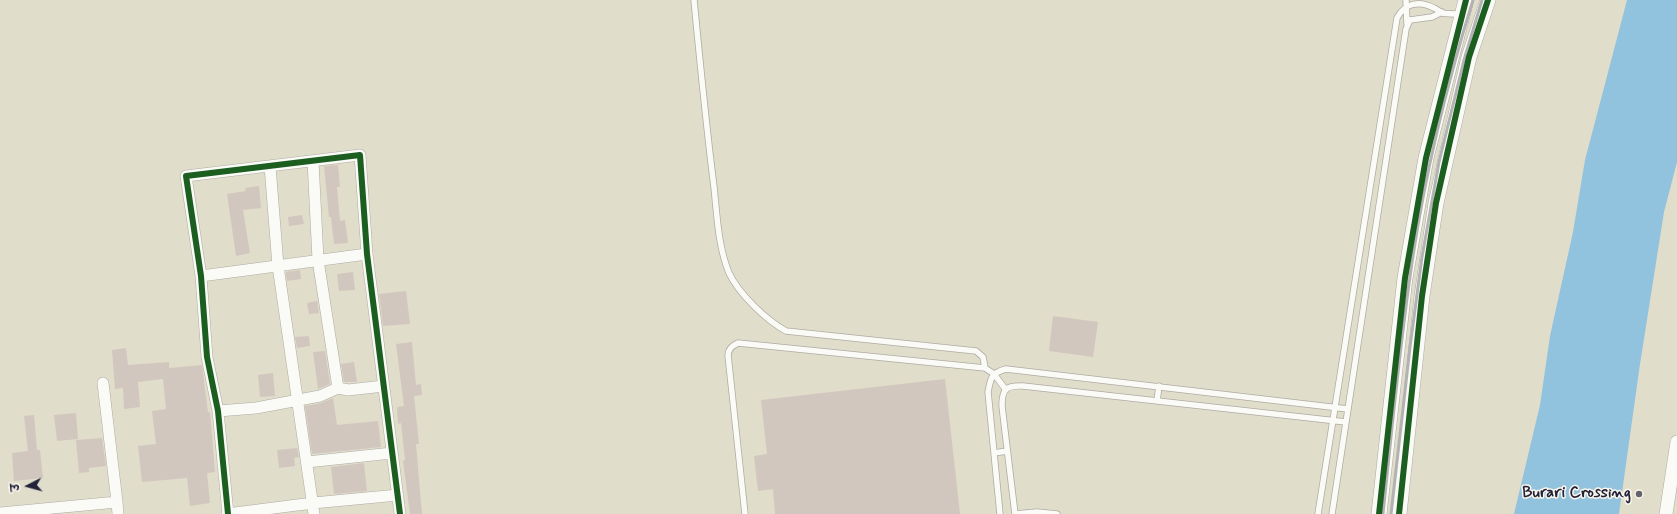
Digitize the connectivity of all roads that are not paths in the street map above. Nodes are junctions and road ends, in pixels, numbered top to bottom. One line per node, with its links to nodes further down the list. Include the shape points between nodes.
1 (694, 0): 14 (lane, via 722,253 737,286 749,301 786,331 976,351 983,356)
2 (1406, 0): 4 (lane)
3 (1488, 0): 47 (main road, via 1469,57 1436,203 1422,296)
4 (1406, 6): 6 (lane, via 1418,3); 7 (lane); 23 (lane, via 1400,11 1394,30)
5 (1464, 7): 6 (lane); 46 (main road, via 1426,158 1405,278)
6 (1442, 12): 7 (lane, via 1432,17 1414,19)
7 (1407, 24): 24 (lane)
8 (313, 161): 9 (street); 10 (street, via 360,156); 11 (street)
9 (270, 166): 12 (street); 13 (street, via 186,176)
10 (367, 254): 11 (street); 17 (street)
11 (318, 260): 12 (street); 19 (street)
12 (278, 266): 13 (street); 21 (street)
13 (201, 276): 25 (street, via 207,357)
14 (985, 368): 15 (lane); 40 (lane, via 738,343 732,346 728,355)
15 (994, 374): 18 (lane, via 1006,369); 20 (lane); 30 (lane, via 988,392)
16 (103, 383): 34 (street)
17 (384, 386): 19 (street, via 348,390); 31 (street)
18 (1159, 386): 22 (lane); 23 (lane)
19 (338, 388): 21 (street, via 320,396)
20 (1006, 390): 22 (lane, via 1014,385); 29 (lane, via 1002,406)
21 (297, 400): 25 (street, via 256,408); 32 (street)
22 (1157, 401): 26 (lane)
23 (1334, 407): 24 (lane); 26 (lane)
24 (1348, 409): 27 (lane)
25 (218, 411): 38 (street)
26 (1332, 420): 27 (lane); 44 (lane)
27 (1346, 422): 45 (lane)
28 (1677, 442): 48 (street)
29 (1007, 451): 30 (lane); 42 (lane)
30 (994, 452): 41 (lane)
31 (392, 453): 32 (street); 33 (street)
32 (307, 462): 35 (street)
33 (398, 495): 35 (street); 39 (street)
34 (117, 502): 36 (street); 37 (street)
35 (313, 509): 38 (street)
36 (0, 513)
37 (118, 514)
38 (228, 514)
39 (400, 514)
40 (745, 514)
41 (1000, 514)
42 (1015, 514): 43 (lane)
43 (1058, 514)
44 (1318, 514)
45 (1332, 514)
46 (1379, 514)
47 (1399, 514)
48 (1666, 514)

